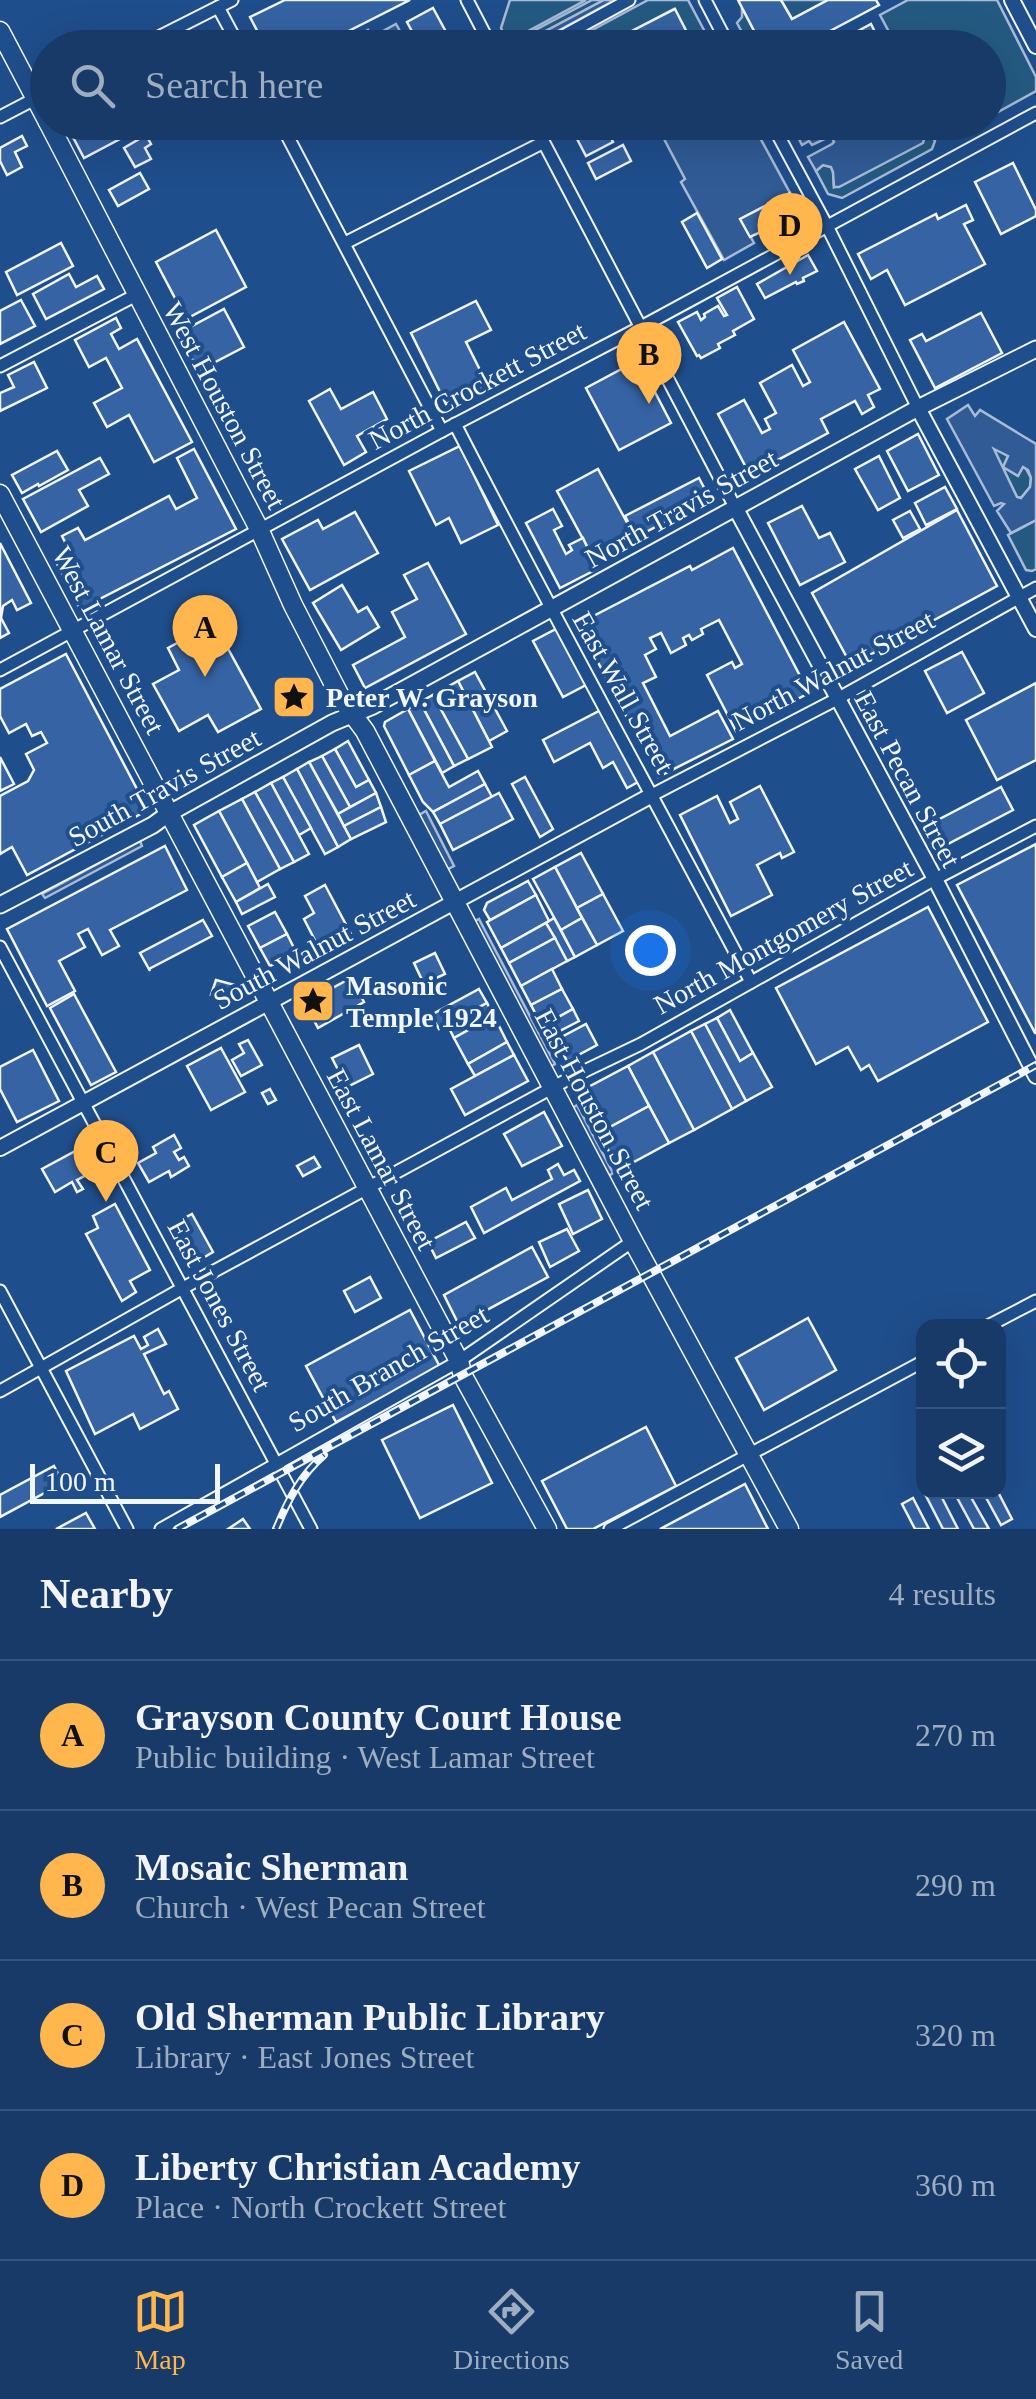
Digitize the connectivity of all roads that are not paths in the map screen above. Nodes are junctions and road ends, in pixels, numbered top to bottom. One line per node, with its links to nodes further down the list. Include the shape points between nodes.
1 (232, 0): 6 (street)
2 (467, 0): 9 (street)
3 (629, 0): 10 (street)
4 (705, 0): 11 (street)
5 (1012, 0): 13 (street)
6 (218, 7): 7 (street); 8 (street)
7 (173, 30)
8 (230, 30)
9 (483, 30)
10 (574, 30)
11 (721, 30)
12 (0, 31): 14 (main road, West Houston Street)
13 (1036, 46)
14 (30, 78)
15 (30, 101): 17 (street)
16 (1036, 114): 18 (street, North Crockett Street)
17 (0, 116)
18 (1006, 130)
19 (57, 140): 26 (main road, West Houston Street)
20 (290, 140): 25 (street)
21 (781, 140): 24 (street)
22 (988, 140): 24 (street, North Crockett Street)
23 (542, 142): 25 (street); 27 (street)
24 (828, 226): 27 (street, North Crockett Street); 30 (street)
25 (345, 243): 32 (street)
26 (136, 295): 29 (street); 35 (main road, West Houston Street)
27 (641, 327): 31 (street, North Crockett Street); 34 (street)
28 (1036, 349): 30 (main road, North Travis Street)
29 (0, 366)
30 (918, 408): 34 (main road, North Travis Street); 37 (street)
31 (455, 424): 32 (street, North Crockett Street); 38 (street, East Wall Street)
32 (442, 430): 35 (street, North Crockett Street)
33 (0, 494): 40 (main road, West Lamar Street)
34 (735, 507): 38 (main road, North Travis Street); 42 (street, East Pecan Street)
35 (259, 529): 40 (street, North Crockett Street); 43 (main road, West Houston Street)
36 (1036, 588): 37 (street, North Walnut Street)
37 (1019, 597): 39 (street); 42 (street, North Walnut Street)
38 (550, 608): 43 (main road, North Travis Street); 44 (street, East Wall Street)
39 (1036, 629)
40 (74, 632): 41 (street, North Crockett Street); 45 (main road, West Lamar Street)
41 (0, 670)
42 (837, 699): 44 (street, North Walnut Street); 47 (street, East Pecan Street)
43 (352, 713): 45 (main road, South Travis Street); 48 (main road, East Houston Street)
44 (652, 794): 48 (street, South Walnut Street); 51 (street, East Wall Street)
45 (168, 814): 49 (main road, South Travis Street); 52 (main road, East Lamar Street)
46 (1036, 826): 47 (street, North Montgomery Street)
47 (935, 880): 51 (street, North Montgomery Street); 53 (street, East Pecan Street)
48 (455, 901): 52 (street, South Walnut Street); 54 (main road, East Houston Street)
49 (0, 905)
50 (0, 946): 55 (street, East Jones Street)
51 (751, 982): 54 (street, North Montgomery Street)
52 (268, 1002): 55 (street, South Walnut Street); 57 (main road, East Lamar Street)
53 (1036, 1076)
54 (552, 1088): 57 (street, North Montgomery Street); 58 (main road, East Houston Street)
55 (83, 1103): 56 (street, South Walnut Street); 59 (street, East Jones Street)
56 (0, 1148)
57 (366, 1188): 59 (street, North Montgomery Street); 63 (main road, East Lamar Street)
58 (633, 1242): 63 (street, South Branch Street); 67 (main road, East Houston Street)
59 (182, 1288): 65 (street, North Montgomery Street); 68 (street, East Jones Street)
60 (0, 1291): 65 (street)
61 (1036, 1301): 62 (street)
62 (1001, 1319)
63 (459, 1361): 68 (street, South Branch Street); 72 (main road, East Lamar Street)
64 (916, 1365): 67 (street)
65 (42, 1368): 66 (street, North Montgomery Street); 69 (street)
66 (0, 1391)
67 (748, 1454): 73 (street); 74 (main road, East Houston Street)
68 (276, 1462): 70 (street, South Branch Street); 71 (street, East Jones Street)
69 (126, 1529)
70 (161, 1529)
71 (311, 1529)
72 (547, 1529)
73 (610, 1529)
74 (789, 1529)

